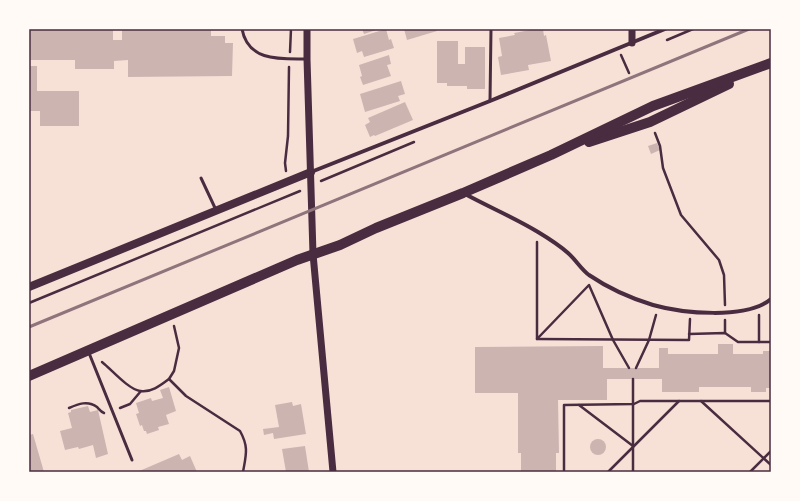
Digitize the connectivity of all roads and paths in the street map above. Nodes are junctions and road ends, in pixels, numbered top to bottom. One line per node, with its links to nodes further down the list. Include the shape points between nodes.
1 (242, 29): 10 (lane, via 247,44 260,55)
2 (291, 29): 8 (path)
3 (308, 29): 10 (street)
4 (491, 29): 14 (lane)
5 (632, 29): 7 (street)
6 (665, 29): 7 (street)
7 (632, 43): 14 (street)
8 (290, 52)
9 (622, 58): 13 (path)
10 (307, 60): 17 (street)
11 (771, 64): 21 (main road, via 650,122 551,155)
12 (289, 66): 16 (path)
13 (629, 73)
14 (490, 101): 17 (street)
15 (653, 129): 30 (path, via 681,215 719,260 724,275)
16 (285, 163)
17 (311, 172): 23 (main road); 25 (street)
18 (334, 175): 20 (path)
19 (201, 178): 23 (lane)
20 (329, 178)
21 (463, 193): 25 (main road, via 340,245); 30 (street, via 538,232 568,253 588,274 618,292 653,305 697,312)
22 (290, 195): 28 (path)
23 (216, 210): 26 (main road)
24 (537, 240): 36 (path)
25 (312, 254): 32 (main road); 58 (street)
26 (29, 287)
27 (771, 299): 30 (street, via 749,310)
28 (29, 303)
29 (657, 313): 38 (path)
30 (726, 313): 34 (path)
31 (759, 313): 39 (path)
32 (171, 315): 41 (main road); 45 (path, via 178,348 174,371)
33 (690, 318): 35 (path)
34 (725, 333): 35 (path); 39 (path, via 738,342)
35 (689, 334): 38 (path, via 689,340)
36 (537, 339): 37 (path); 37 (path, via 589,285)
37 (613, 340): 38 (path); 42 (path)
38 (649, 340): 43 (path)
39 (759, 342): 40 (path)
40 (771, 342)
41 (88, 349): 44 (main road); 45 (path, via 131,386 141,391 159,387); 55 (lane)
42 (629, 368)
43 (636, 368)
44 (29, 376)
45 (169, 379): 57 (path, via 186,396 240,431 247,451)
46 (633, 379): 50 (path)
47 (680, 401): 48 (path); 50 (path, via 640,401); 52 (path)
48 (701, 401): 49 (path); 54 (path)
49 (771, 401)
50 (634, 404): 51 (path); 52 (path)
51 (579, 405): 52 (path); 59 (path, via 564,405)
52 (634, 446): 60 (path); 61 (path)
53 (771, 451): 54 (path)
54 (764, 459): 56 (path); 62 (path)
55 (132, 460)
56 (771, 465)
57 (243, 472)
58 (333, 472)
59 (564, 472)
60 (608, 472)
61 (634, 472)
62 (750, 472)

